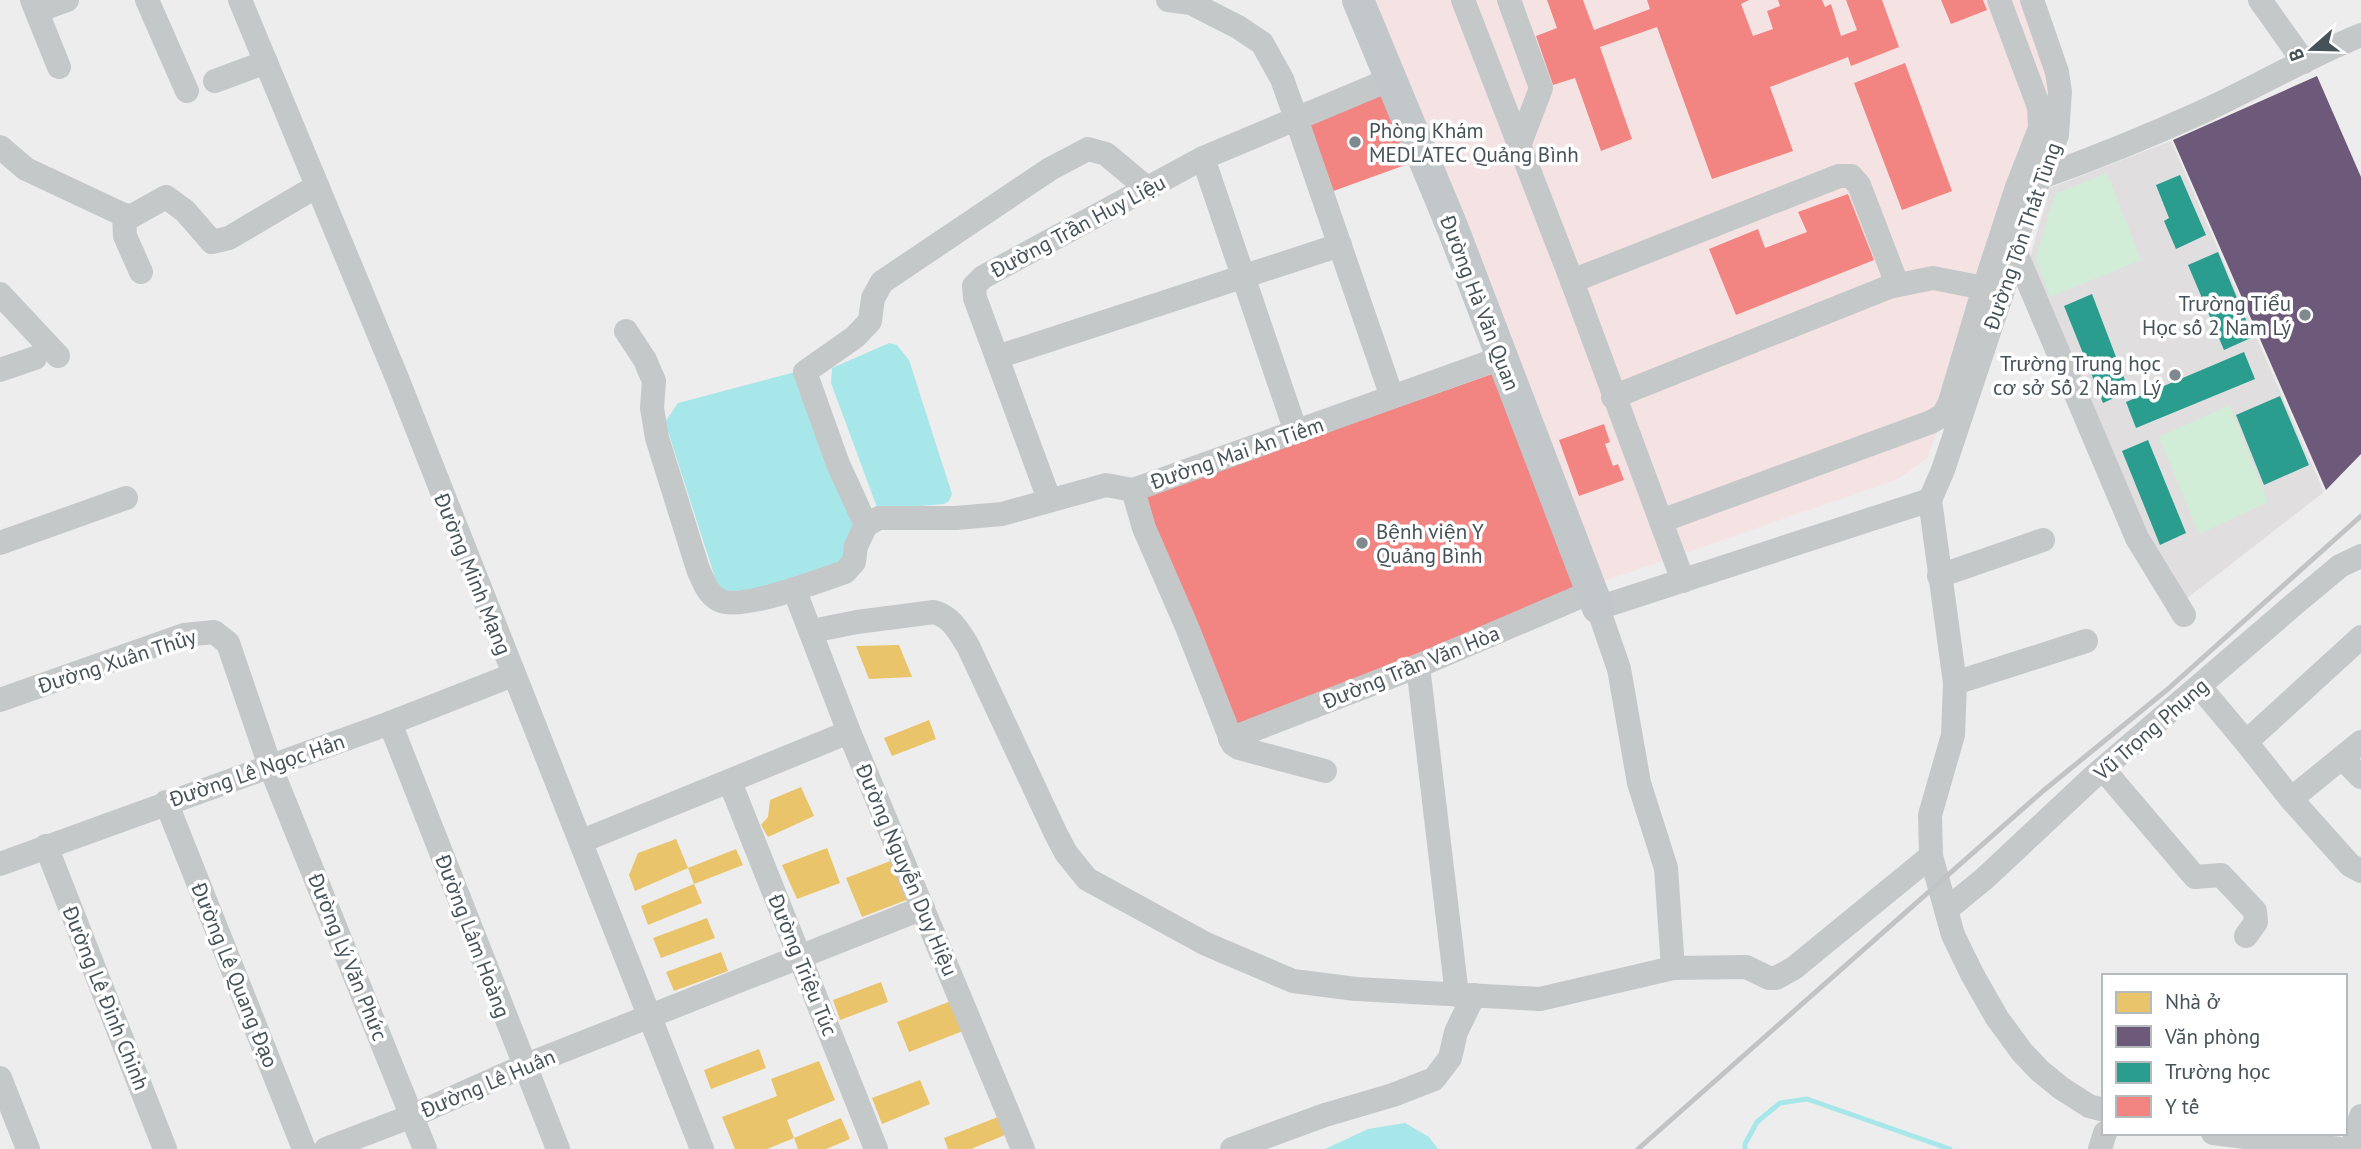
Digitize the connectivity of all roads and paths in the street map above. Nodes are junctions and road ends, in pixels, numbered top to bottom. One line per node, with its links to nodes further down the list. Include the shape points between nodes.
1 (67, 0): 11 (street)
2 (147, 0): 18 (street)
3 (240, 0): 13 (street, Đường Minh Mạng)
4 (1168, 0): 19 (street, via 1191,3 1262,43)
5 (1358, 0): 16 (main road, Đường Hà Văn Quan)
6 (1463, 0): 20 (street)
7 (1509, 0): 20 (street, via 1541,88)
8 (1999, 0): 33 (street, via 2039,107 2040,128)
9 (2032, 0): 23 (street, Đường Tôn Thất Tùng, via 2060,92 2057,135)
10 (2260, 0): 14 (street)
11 (34, 6): 15 (street)
12 (2361, 35): 14 (street)
13 (266, 62): 17 (street); 24 (street, Đường Minh Mạng)
14 (2304, 62): 23 (street, via 2202,112)
15 (59, 67)
16 (1391, 79): 19 (street, Đường Trần Huy Liệu); 37 (main road, Đường Hà Văn Quan)
17 (215, 81)
18 (187, 91)
19 (1296, 118): 22 (street, Đường Trần Huy Liệu); 27 (street)
20 (1519, 146): 31 (street)
21 (0, 147): 26 (street, via 26,169)
22 (1203, 158): 25 (street, Đường Trần Huy Liệu); 30 (street)
23 (2039, 178): 28 (street, Đường Tôn Thất Tùng)
24 (317, 186): 26 (street, via 222,242 212,242 166,197 132,216); 60 (street, Đường Minh Mạng)
25 (1148, 189): 36 (street, Đường Trần Huy Liệu, via 983,276 974,286); 47 (street, via 1106,154 1088,149 1050,169 883,282 873,298 870,321 805,372)
26 (124, 215): 29 (street, via 125,236)
27 (1340, 244): 30 (street); 39 (street)
28 (2013, 246): 45 (street, Đường Tôn Thất Tùng, via 2004,287); 55 (street, via 2137,538)
29 (141, 272)
30 (1244, 277): 36 (street); 41 (street)
31 (1572, 281): 32 (street, via 1839,176 1851,176 1859,185); 40 (street)
32 (1897, 284): 33 (street, via 1933,278); 40 (street)
33 (1984, 288): 46 (street, via 1949,405 1942,415)
34 (0, 294): 38 (street, via 46,357)
35 (626, 331): 53 (street, via 654,381 657,438 706,589 719,601 734,603)
36 (997, 358): 44 (street, Đường Trần Huy Liệu)
37 (1502, 358): 39 (street, Đường Mai An Tiêm); 54 (main road, Đường Hà Văn Quan)
38 (0, 370)
39 (1392, 397): 41 (street, Đường Mai An Tiêm)
40 (1613, 397): 46 (street)
41 (1296, 432): 42 (street, Đường Mai An Tiêm)
42 (1133, 490): 44 (street, Đường Mai An Tiêm, via 1106,485); 66 (street, via 1144,528)
43 (125, 498): 49 (street)
44 (1049, 499): 47 (street, Đường Mai An Tiêm, via 1002,514 879,518)
45 (1930, 500): 51 (street, Đường Tôn Thất Tùng); 52 (street, Đường Trần Văn Hòa)
46 (1661, 521): 52 (street)
47 (866, 525): 53 (street, via 854,562 845,572)
48 (2043, 540): 51 (street)
49 (0, 543)
50 (2361, 556): 62 (street, Vũ Trọng Phụng, via 2340,566)
51 (1939, 576): 61 (street, Đường Tôn Thất Tùng)
52 (1683, 581): 54 (street, Đường Trần Văn Hòa)
53 (794, 589): 56 (street, Đường Nguyễn Duy Hiệu)
54 (1595, 600): 59 (street, Đường Trần Văn Hòa); 86 (street, via 1619,669 1639,783 1666,868)
55 (2184, 615)
56 (812, 631): 65 (street, Đường Nguyễn Duy Hiệu); 87 (street, via 934,612 952,622 968,646 1066,853 1087,879 1115,896 1206,944 1293,981)
57 (2361, 637): 67 (street)
58 (2086, 641): 61 (street)
59 (1418, 666): 66 (street, Đường Trần Văn Hòa); 87 (street)
60 (513, 675): 64 (street, Đường Lê Ngọc Hân); 77 (street, Đường Minh Mạng)
61 (1955, 682): 79 (street, Đường Tôn Thất Tùng, via 1953,735 1930,815)
62 (2200, 687): 67 (street); 71 (street, Vũ Trọng Phụng)
63 (0, 700): 70 (street, Đường Xuân Thủy, via 184,635 214,632 228,643)
64 (390, 723): 70 (street, Đường Lê Ngọc Hân); 89 (street, Đường Lâm Hoàng)
65 (849, 732): 74 (street); 82 (street, Đường Nguyễn Duy Hiệu)
66 (1230, 739): 72 (street, via 1239,748)
67 (2246, 742): 75 (street)
68 (2361, 742): 69 (street)
69 (2342, 758): 73 (street); 75 (street)
70 (270, 766): 76 (street, Đường Lê Ngọc Hân); 92 (street, Đường Lý Văn Phức)
71 (2103, 769): 83 (street, Vũ Trọng Phụng); 84 (street, via 2195,877 2221,874 2255,911 2256,922)
72 (1325, 771)
73 (2361, 776)
74 (730, 782): 77 (street); 85 (street, Đường Triệu Túc)
75 (2291, 799): 81 (street, via 2350,865)
76 (166, 802): 78 (street, Đường Lê Ngọc Hân); 97 (street, Đường Lê Quang Đạo)
77 (582, 841): 88 (street, Đường Minh Mạng)
78 (46, 846): 80 (street, Đường Lê Ngọc Hân); 96 (street, Đường Lê Đinh Chinh)
79 (1931, 856): 83 (street, Đường Tôn Thất Tùng); 86 (street, via 1776,978 1746,967)
80 (0, 864)
81 (2361, 871)
82 (923, 908): 85 (street, Đường Lê Huân); 103 (street, Đường Nguyễn Duy Hiệu)
83 (1946, 910): 91 (street, Đường Tôn Thất Tùng, via 1972,974 2022,1052 2061,1088)
84 (2246, 936)
85 (800, 957): 88 (street, Đường Lê Huân); 102 (street, Đường Triệu Túc)
86 (1672, 968): 87 (street, via 1540,999)
87 (1466, 995): 104 (street, via 1450,1058 1434,1079)
88 (650, 1016): 89 (street, Đường Lê Huân); 101 (street, Đường Minh Mạng)
89 (524, 1066): 92 (street, Đường Lê Huân); 100 (street, Đường Lâm Hoàng)
90 (0, 1078): 95 (street)
91 (2102, 1109)
92 (412, 1116): 98 (street, Đường Lê Huân); 99 (street, Đường Lý Văn Phức)
93 (2361, 1116): 106 (street)
94 (2229, 1135): 105 (street)
95 (28, 1149)
96 (165, 1149)
97 (304, 1149)
98 (326, 1149)
99 (425, 1149)
100 (558, 1149)
101 (702, 1149)
102 (876, 1149)
103 (1023, 1149)
104 (1232, 1149)
105 (2340, 1149)
106 (2352, 1149)

